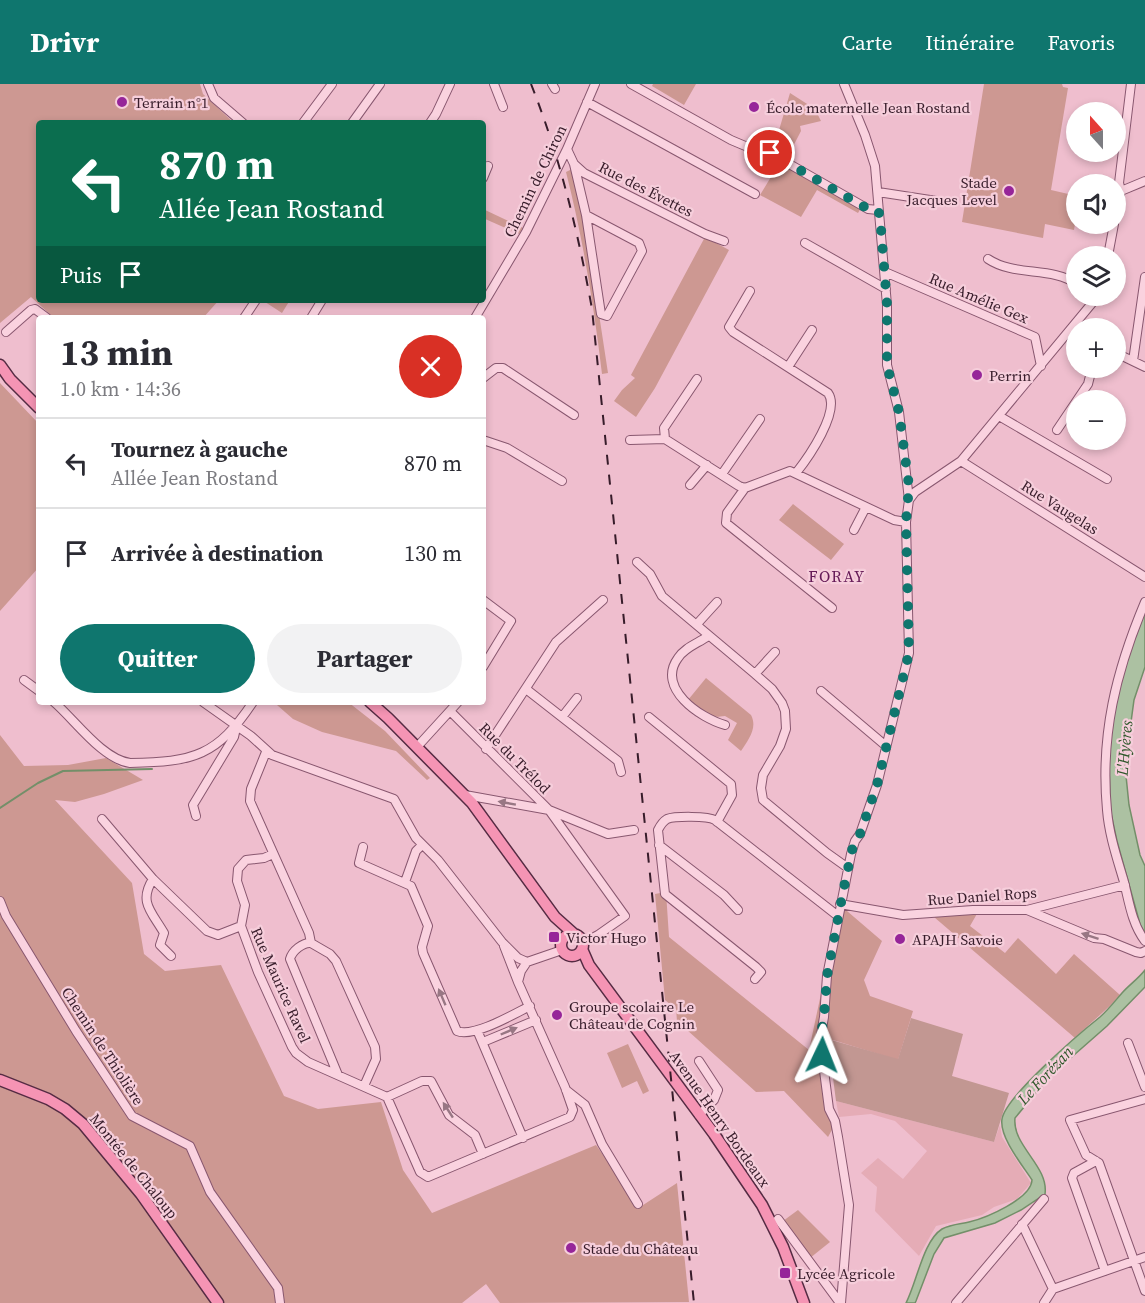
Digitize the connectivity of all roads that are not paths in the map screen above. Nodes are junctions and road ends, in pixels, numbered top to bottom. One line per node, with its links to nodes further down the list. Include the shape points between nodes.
1 (208, 84): 12 (street, via 214,98)
2 (332, 84): 13 (street)
3 (380, 84): 14 (street)
4 (450, 84): 15 (street)
5 (495, 84): 11 (street)
6 (596, 84): 10 (street, Chemin de Chiron)
7 (631, 84): 26 (street, via 731,140 770,153 868,209)
8 (844, 84): 23 (street, via 872,157)
9 (1131, 84): 20 (street)
10 (587, 102): 16 (street, Chemin de Chiron); 24 (street)
11 (503, 107)
12 (240, 120)
13 (305, 120)
14 (354, 120)
15 (432, 120)
16 (567, 149): 17 (street); 35 (street, Chemin de Chiron, via 526,232)
17 (574, 164): 27 (street); 28 (street, Rue des Évettes, via 584,173)
18 (488, 166): 19 (street)
19 (486, 171)
20 (1120, 174)
21 (1145, 181): 22 (street)
22 (1126, 189)
23 (878, 192): 25 (street); 26 (street)
24 (755, 194)
25 (943, 202)
26 (878, 210): 31 (street)
27 (586, 215): 27 (street, via 639,243 642,251 607,316 601,314)
28 (724, 241)
29 (805, 243): 34 (street)
30 (988, 259): 33 (street, via 1005,268)
31 (885, 272): 34 (street); 44 (street, Rue Amélie Gex, via 1035,337)
32 (1145, 277): 42 (street)
33 (1066, 278)
34 (886, 289): 66 (street, via 887,365 899,412)
35 (486, 291)
36 (750, 291): 45 (street, via 729,327)
37 (43, 315): 39 (street, via 31,310)
38 (812, 330): 45 (street)
39 (6, 332)
40 (1066, 340): 44 (street)
41 (1126, 358): 42 (street)
42 (1133, 361): 46 (street)
43 (0, 365): 50 (main road)
44 (1041, 366): 52 (street)
45 (788, 367): 60 (street, via 828,393 831,400 822,434)
46 (1145, 367)
47 (486, 376): 51 (street, via 503,368)
48 (1090, 378): 54 (street)
49 (697, 379): 55 (street, via 664,428)
50 (36, 405)
51 (574, 415)
52 (999, 416): 58 (street); 62 (street)
53 (760, 419): 61 (street)
54 (1057, 430)
55 (665, 439): 56 (street); 59 (street)
56 (630, 440)
57 (486, 442): 63 (street, via 507,448)
58 (961, 461): 66 (street); 71 (street, Rue Vaugelas)
59 (707, 465): 61 (street); 64 (street)
60 (796, 473): 65 (street, via 785,471); 67 (street)
61 (722, 474): 65 (street)
62 (1107, 479)
63 (562, 481)
64 (690, 485)
65 (745, 488): 76 (street, via 727,513 726,523)
66 (909, 500): 68 (street)
67 (866, 507): 68 (street); 69 (street)
68 (906, 522): 97 (street, via 909,653)
69 (854, 530)
70 (637, 562): 77 (street, via 650,574 662,596)
71 (1145, 577)
72 (603, 600): 84 (street, via 556,642)
73 (486, 602): 80 (street, via 512,621)
74 (717, 602): 77 (street)
75 (1145, 602): 115 (street, via 1113,692 1105,755 1107,813)
76 (832, 608)
77 (697, 624): 78 (street)
78 (708, 636): 81 (street); 95 (street, via 676,660 674,684 691,707)
79 (775, 652): 81 (street)
80 (486, 661)
81 (756, 674): 112 (street, via 778,696 786,721 784,737 763,775 763,800)
82 (24, 680): 83 (street)
83 (36, 689)
84 (526, 689): 93 (street); 99 (street)
85 (821, 691): 97 (street)
86 (577, 698): 93 (street)
87 (57, 705): 96 (street, via 108,753 130,763 195,756 217,744)
88 (207, 705): 96 (street)
89 (251, 705): 96 (street)
90 (373, 705): 98 (main road)
91 (455, 705): 92 (street)
92 (450, 711): 98 (street); 99 (street, Rue du Trélod)
93 (562, 717): 101 (street, via 618,761)
94 (649, 717): 106 (street, via 731,784 732,795)
95 (725, 725)
96 (236, 726): 100 (street); 104 (street, via 234,737 193,805)
97 (886, 746): 112 (street, via 877,785)
98 (417, 747): 102 (main road)
99 (486, 749): 103 (street, Rue du Trélod)
100 (266, 752): 109 (street, via 394,799); 111 (street, via 249,795)
101 (621, 772)
102 (465, 795): 103 (street, one-way to 102); 122 (main road)
103 (549, 810): 107 (street, Rue du Trélod, via 608,834); 126 (street, via 625,915)
104 (196, 816)
105 (102, 819): 113 (street)
106 (717, 822): 108 (street, via 711,818 668,818 658,830); 120 (street)
107 (634, 830)
108 (659, 844): 118 (street); 131 (street, via 665,894 756,967 760,972)
109 (422, 845): 114 (street); 124 (street)
110 (363, 847): 114 (street, via 359,863)
111 (273, 854): 121 (street, Rue Maurice Ravel, via 246,860 238,869 237,880 245,905); 125 (street)
112 (848, 868): 117 (street)
113 (153, 879): 121 (street, via 213,934); 129 (street, via 145,897 164,933 160,945)
114 (405, 882): 135 (street, one-way to 114, via 464,1034 454,1027 423,953 427,920 411,886)
115 (1125, 885): 119 (street, Rue Daniel Rops); 123 (street, via 1135,925)
116 (0, 901): 160 (street, Chemin de Thiolière, via 76,1031 132,1116 190,1146 210,1192 278,1288)
117 (840, 904): 119 (street, Rue Daniel Rops, via 903,915); 120 (street)
118 (738, 910)
119 (1026, 910): 128 (street, one-way to 119, via 1136,952 1094,938)
120 (838, 916): 162 (street, via 820,1040 829,1109 835,1121 849,1205)
121 (241, 926): 139 (street, Rue Maurice Ravel, via 292,1047 308,1062)
122 (568, 936): 126 (main road, via 580,937); 127 (main road)
123 (1145, 941)
124 (502, 942): 130 (street); 132 (street)
125 (311, 943): 139 (street, via 300,946 291,959); 141 (street, via 336,961 375,1047 376,1059)
126 (580, 949): 127 (main road, via 568,955); 146 (main road, Avenue Henry Bordeaux)
127 (562, 950): 130 (street)
128 (1145, 951)
129 (171, 956)
130 (527, 962): 132 (street)
131 (755, 980)
132 (518, 982): 133 (street)
133 (530, 1006): 134 (street); 135 (street)
134 (536, 1020): 136 (street, one-way to 134); 143 (street)
135 (477, 1030): 136 (street)
136 (483, 1042): 147 (street)
137 (1128, 1043): 142 (street)
138 (699, 1061): 146 (street, via 718,1090)
139 (338, 1075): 141 (street, Rue Maurice Ravel)
140 (0, 1080): 159 (main road, Montée de Chaloup, via 48,1099 83,1124 141,1194)
141 (364, 1086): 144 (street, Rue Maurice Ravel)
142 (1145, 1087)
143 (566, 1090): 147 (street, via 573,1110 570,1117); 151 (street, via 585,1106 602,1144)
144 (387, 1097): 148 (street, one-way to 144, via 475,1135 449,1115 431,1081 422,1081); 148 (street, via 424,1176)
145 (1145, 1099): 149 (street, via 1070,1120 1086,1155)
146 (699, 1115): 161 (main road, Avenue Henry Bordeaux, via 766,1212)
147 (523, 1138): 148 (street)
148 (483, 1154)
149 (1096, 1161): 155 (street); 156 (street, via 1072,1178)
150 (1044, 1199): 153 (street)
151 (638, 1204)
152 (778, 1219): 162 (street)
153 (1023, 1224): 157 (street); 163 (street)
154 (1145, 1257): 155 (street)
155 (1134, 1261): 156 (street); 158 (street)
156 (1105, 1270): 157 (street)
157 (1053, 1288): 164 (street)
158 (1145, 1292)
159 (218, 1303)
160 (280, 1303)
161 (804, 1303)
162 (841, 1303)
163 (956, 1303)
164 (1044, 1303)

